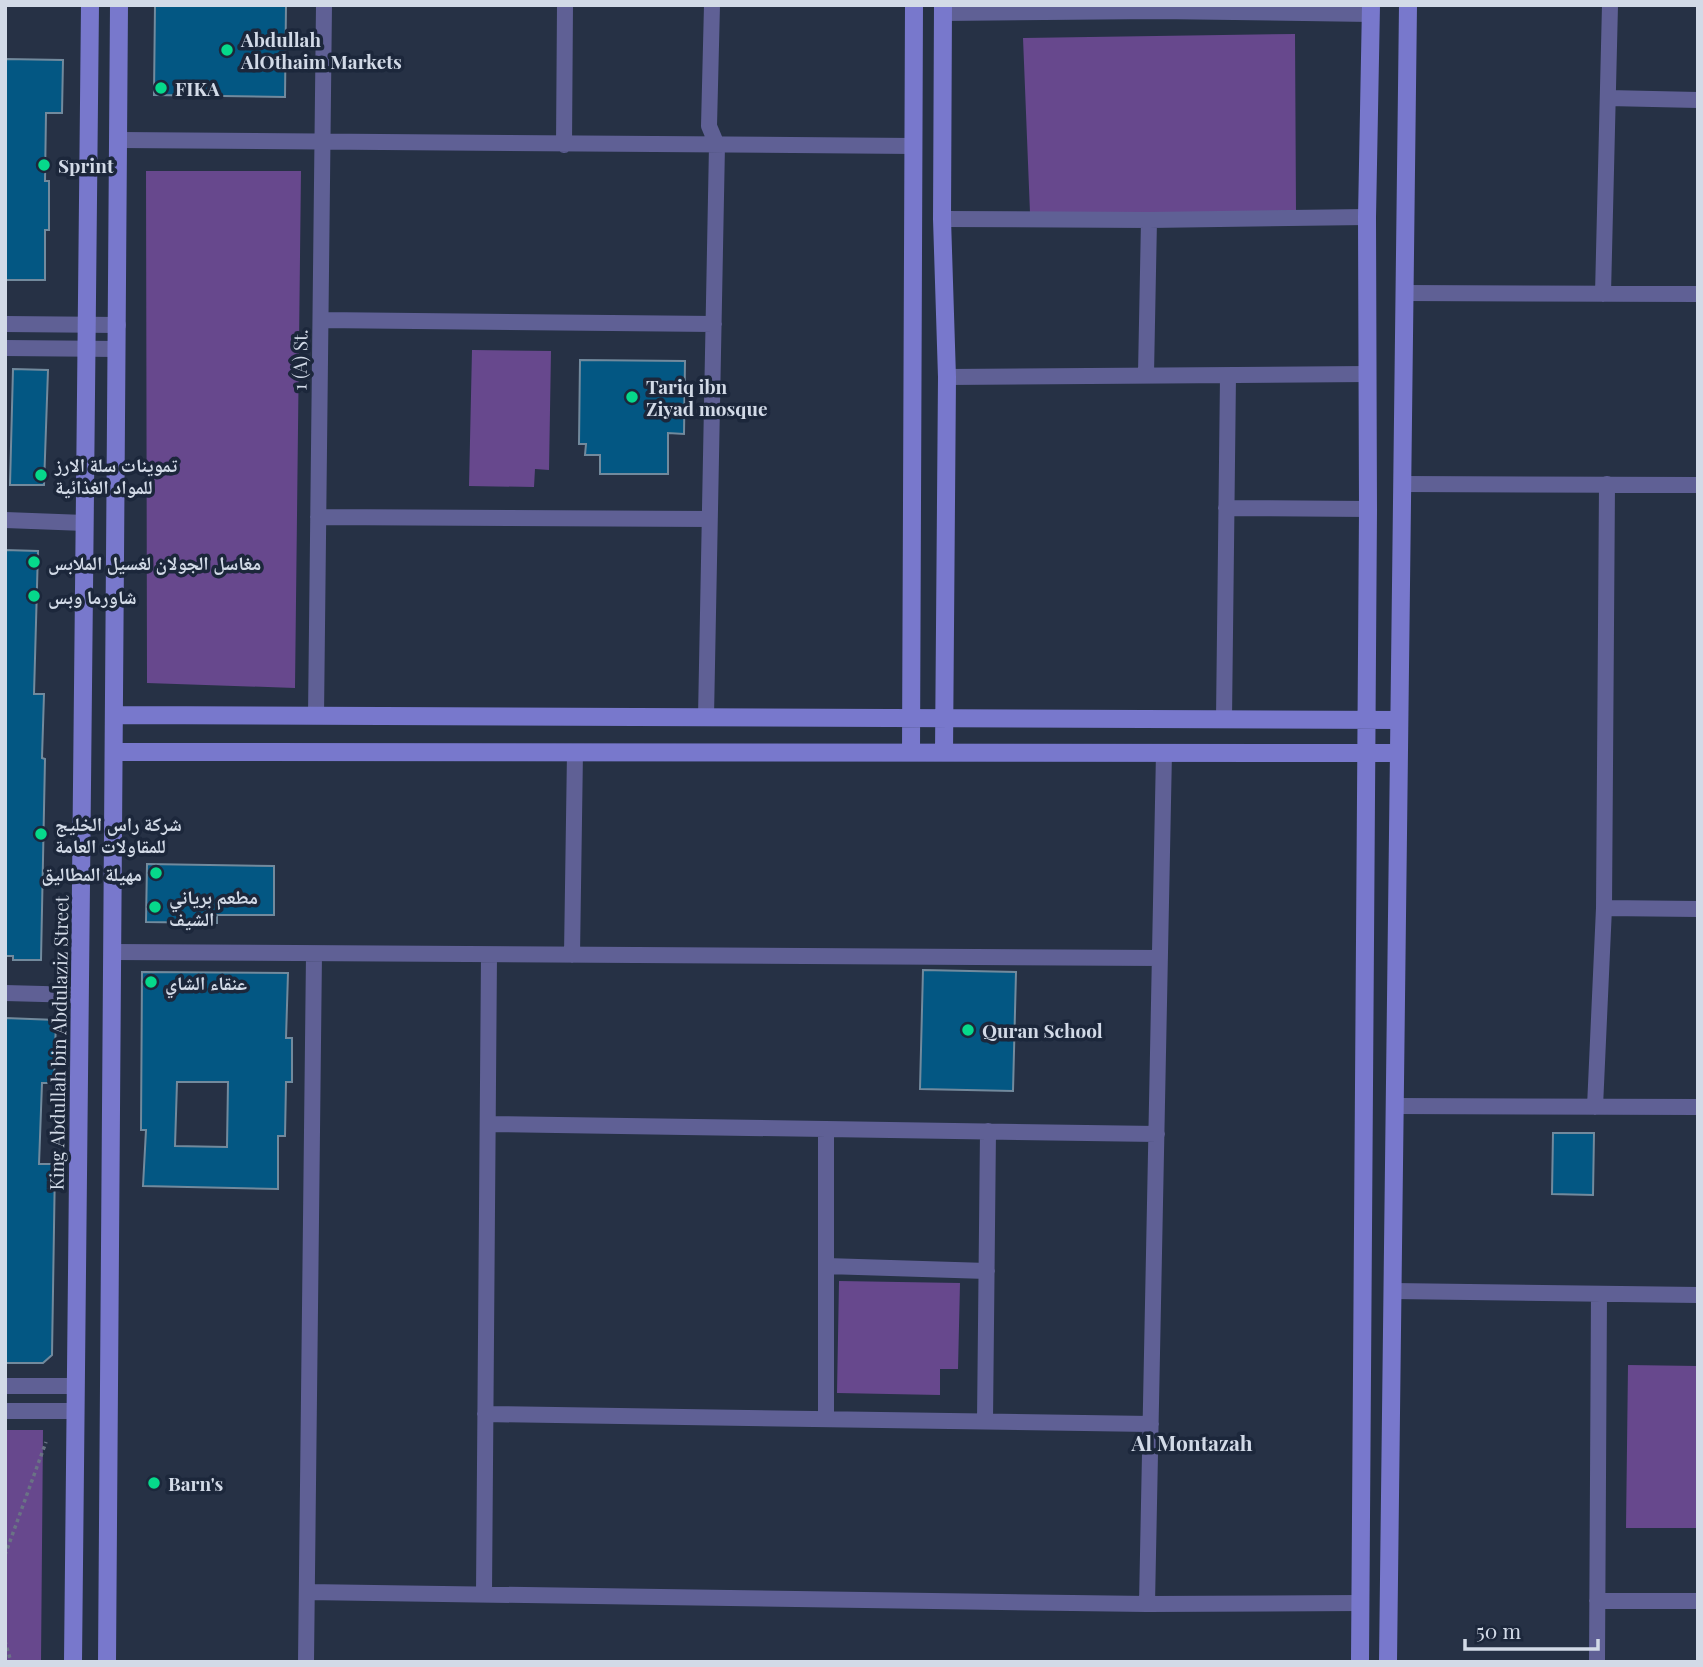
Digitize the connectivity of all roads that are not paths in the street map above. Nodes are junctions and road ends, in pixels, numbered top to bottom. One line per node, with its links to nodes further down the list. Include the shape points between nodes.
1 (90, 5): 28 (main road, King Abdullah bin Abdulaziz Street)
2 (119, 5): 14 (main road)
3 (324, 5): 15 (street, 1 (A) St.)
4 (565, 5): 16 (street)
5 (712, 5): 17 (street, via 709,126)
6 (914, 5): 18 (main road)
7 (1408, 5): 22 (main road)
8 (1609, 5): 12 (street)
9 (1158, 8): 10 (street); 11 (street)
10 (943, 9): 20 (main road)
11 (1371, 9): 19 (main road)
12 (1608, 98): 13 (street); 23 (street)
13 (1698, 100)
14 (120, 140): 15 (street); 29 (main road)
15 (323, 141): 16 (street); 25 (street, 1 (A) St.)
16 (564, 145): 17 (street)
17 (717, 145): 18 (street); 27 (street)
18 (914, 146): 49 (main road)
19 (1367, 217): 21 (street); 34 (main road)
20 (942, 219): 21 (street); 36 (main road)
21 (1149, 220): 33 (street)
22 (1404, 293): 23 (street); 37 (main road)
23 (1603, 294): 24 (street)
24 (1698, 294)
25 (321, 320): 27 (street); 42 (street, 1 (A) St.)
26 (5, 324): 28 (street)
27 (714, 324): 43 (street)
28 (87, 325): 29 (street); 32 (main road, King Abdullah bin Abdulaziz Street)
29 (118, 325): 31 (main road)
30 (5, 348): 32 (street)
31 (117, 348): 32 (street); 46 (main road)
32 (87, 349): 45 (main road, King Abdullah bin Abdulaziz Street)
33 (1146, 374): 35 (street); 36 (street)
34 (1368, 374): 35 (street); 41 (main road)
35 (1228, 376): 40 (street)
36 (947, 377): 50 (main road)
37 (1402, 484): 38 (street); 53 (main road)
38 (1606, 484): 39 (street); 61 (street)
39 (1698, 485)
40 (1226, 508): 41 (street); 51 (street)
41 (1368, 509): 52 (main road)
42 (318, 517): 43 (street); 47 (street, 1 (A) St.)
43 (709, 519): 48 (street)
44 (5, 520): 45 (street)
45 (85, 523): 69 (main road, King Abdullah bin Abdulaziz Street)
46 (114, 715): 47 (main road); 54 (main road)
47 (316, 716): 48 (main road)
48 (706, 717): 49 (main road)
49 (912, 718): 50 (main road); 56 (main road)
50 (944, 718): 51 (main road); 57 (main road)
51 (1224, 719): 52 (main road)
52 (1366, 720): 53 (main road); 59 (main road)
53 (1399, 720): 60 (main road)
54 (114, 752): 55 (main road); 63 (main road)
55 (575, 752): 56 (main road); 66 (street)
56 (911, 752): 57 (main road)
57 (944, 752): 58 (main road)
58 (1164, 752): 59 (main road); 67 (street)
59 (1366, 753): 60 (main road); 94 (main road)
60 (1399, 753): 70 (main road)
61 (1604, 908): 62 (street); 71 (street)
62 (1698, 909)
63 (113, 953): 64 (street); 97 (main road)
64 (314, 954): 65 (street); 90 (street)
65 (489, 955): 66 (street); 73 (street)
66 (572, 955): 67 (street)
67 (1160, 958): 76 (street)
68 (5, 993): 69 (street)
69 (80, 995): 83 (main road, King Abdullah bin Abdulaziz Street)
70 (1395, 1106): 71 (street); 79 (main road)
71 (1595, 1107): 72 (street)
72 (1698, 1107)
73 (488, 1124): 74 (street); 86 (street)
74 (826, 1129): 75 (street); 77 (street)
75 (988, 1131): 76 (street); 78 (street)
76 (1157, 1134): 89 (street)
77 (826, 1266): 78 (street); 87 (street)
78 (987, 1271): 88 (street)
79 (1393, 1291): 80 (street); 100 (main road)
80 (1599, 1294): 81 (street); 92 (street)
81 (1698, 1295)
82 (5, 1386): 83 (street)
83 (76, 1386): 85 (main road, King Abdullah bin Abdulaziz Street)
84 (5, 1411): 85 (street)
85 (75, 1412): 96 (main road, King Abdullah bin Abdulaziz Street)
86 (485, 1414): 87 (street); 91 (street)
87 (826, 1419): 88 (street)
88 (985, 1421): 89 (street)
89 (1151, 1424): 95 (street)
90 (307, 1591): 91 (street); 98 (street)
91 (484, 1593): 95 (street)
92 (1597, 1601): 93 (street); 101 (street)
93 (1698, 1601)
94 (1361, 1603): 95 (street); 99 (main road)
95 (1147, 1604)
96 (73, 1662)
97 (107, 1662)
98 (306, 1662)
99 (1360, 1662)
100 (1388, 1662)
101 (1597, 1662)

